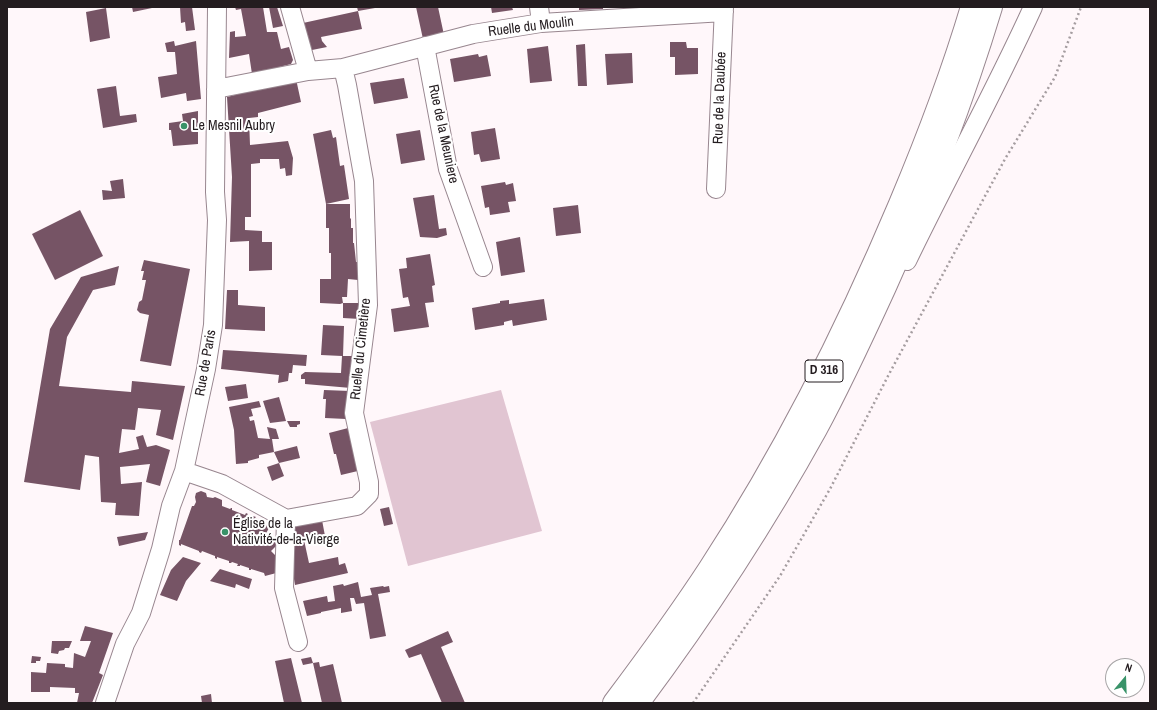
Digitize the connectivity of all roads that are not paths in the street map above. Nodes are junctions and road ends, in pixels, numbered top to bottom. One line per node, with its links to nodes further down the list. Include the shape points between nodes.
1 (217, 7): 11 (street, Rue de Paris)
2 (290, 7): 10 (street)
3 (972, 7): 19 (main road, D 316, via 912,174 870,274 816,387 756,493 710,567)
4 (991, 7): 14 (main road, D 316, via 962,96 922,202 862,338)
5 (1033, 7): 14 (street, via 890,298)
6 (724, 9): 7 (street, Ruelle du Moulin); 12 (street, Rue de la Daubée)
7 (540, 15): 8 (street, Ruelle du Moulin)
8 (425, 46): 9 (street, Ruelle du Moulin); 13 (street, Rue de la Meuniere, via 448,169)
9 (343, 68): 10 (street, Ruelle du Moulin); 16 (street, Ruelle du Cimetière, via 364,181 368,305 354,413 369,482 369,494 357,506)
10 (308, 71): 11 (street, Ruelle du Moulin)
11 (216, 89): 15 (street, Rue de Paris, via 217,220 213,325)
12 (716, 189)
13 (483, 267)
14 (829, 404): 20 (main road, D 316, via 727,578)
15 (184, 471): 16 (street, via 222,484); 18 (street, Rue de Paris, via 171,506 141,613 125,644)
16 (286, 519): 17 (street, via 284,588)
17 (298, 642)
18 (105, 703)
19 (614, 703)
20 (638, 703)

